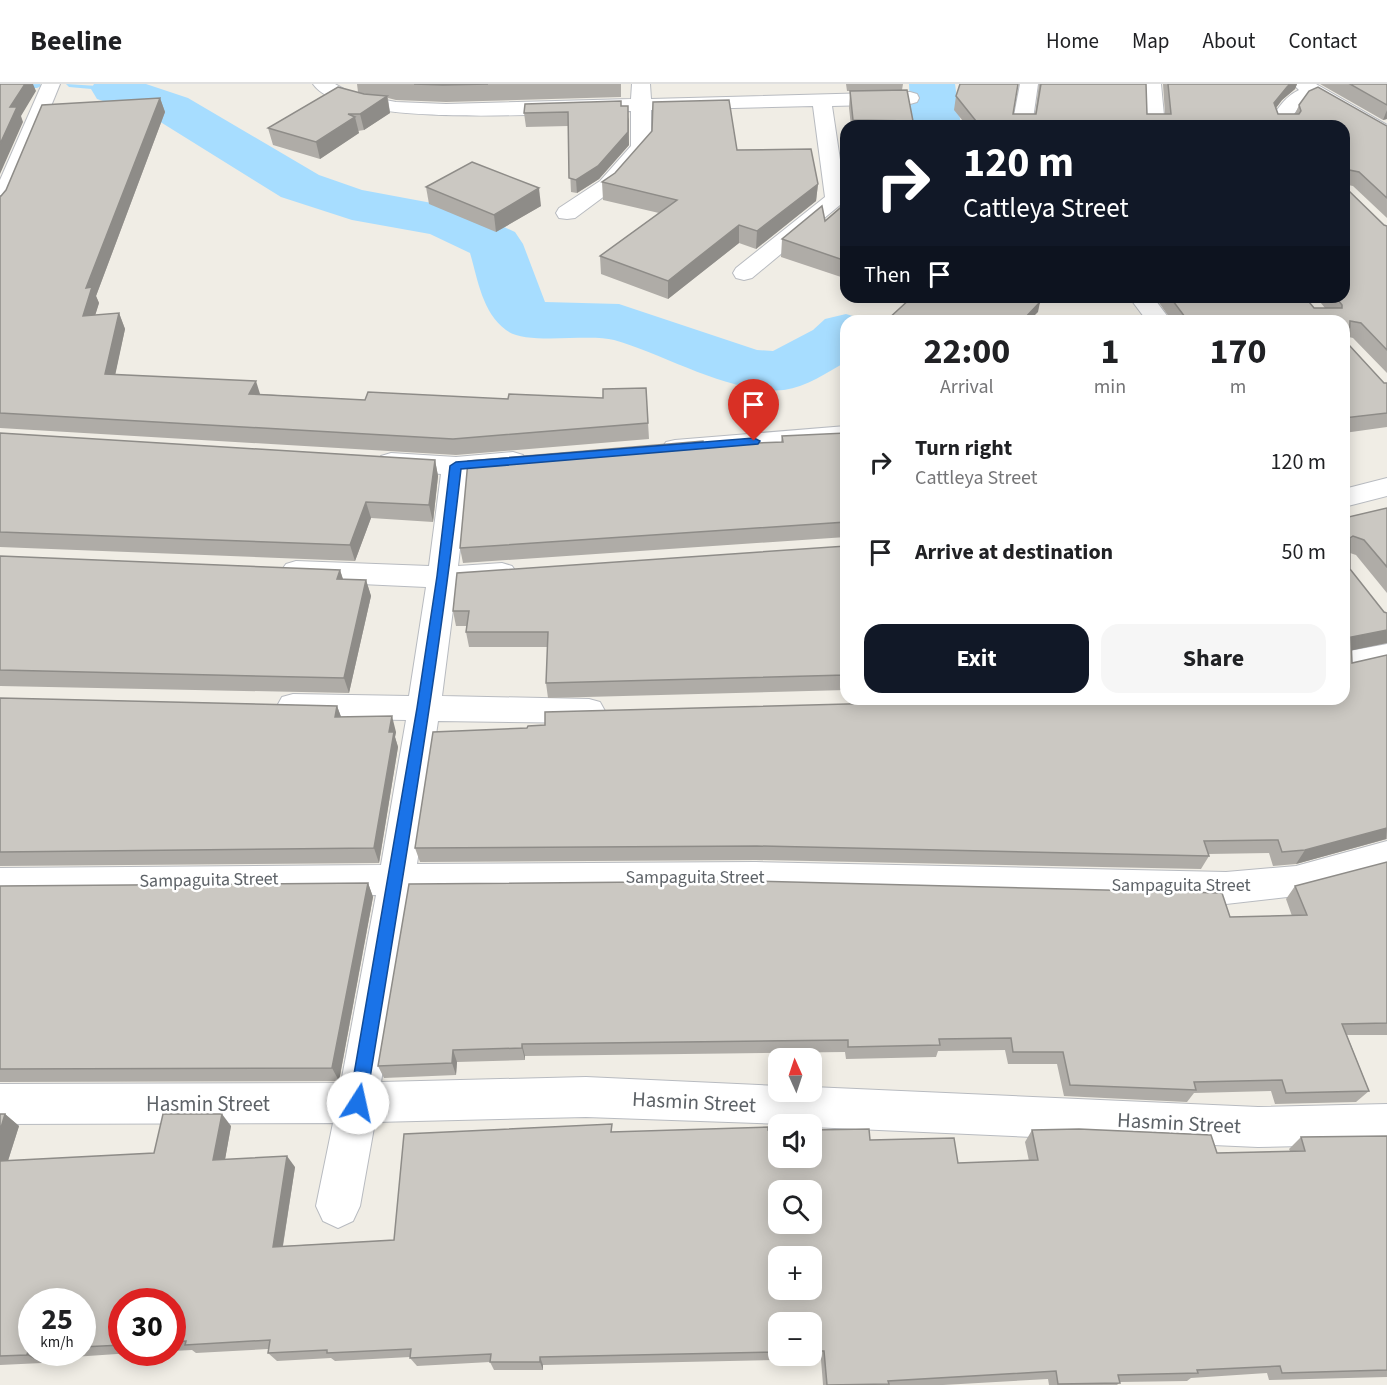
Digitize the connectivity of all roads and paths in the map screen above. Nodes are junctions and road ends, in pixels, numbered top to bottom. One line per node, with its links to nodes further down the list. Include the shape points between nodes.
1 (51, 84): 13 (street)
2 (322, 84): 6 (street, via 347,99 396,108 446,110)
3 (1029, 84): 9 (street)
4 (1152, 84): 10 (street)
5 (1308, 88): 11 (street, via 1294,99); 12 (street)
6 (640, 94): 8 (street); 14 (street, via 641,147 607,185)
7 (910, 98): 8 (street)
8 (822, 100): 15 (street, via 836,199)
9 (1023, 120)
10 (1155, 120)
11 (1282, 120)
12 (1387, 133)
13 (0, 204)
14 (567, 213)
15 (744, 273)
16 (840, 434): 17 (street)
17 (645, 450)
18 (539, 459): 20 (street)
19 (363, 460): 20 (street)
20 (456, 466): 25 (street)
21 (1387, 487): 22 (street)
22 (1350, 496)
23 (268, 570): 25 (street)
24 (525, 571): 25 (street)
25 (443, 576): 29 (street)
26 (1387, 655): 27 (street)
27 (1350, 663)
28 (259, 705): 29 (street)
29 (423, 708): 30 (street); 32 (street)
30 (623, 710)
31 (1387, 856): 32 (street, Sampaguita Street, via 1296,881 1226,888 756,877)
32 (397, 878): 33 (street, Sampaguita Street); 34 (street)
33 (0, 883)
34 (358, 1103): 35 (street, Hasmin Street); 36 (street, Hasmin Street, via 586,1097 1258,1127); 37 (street)
35 (0, 1104)
36 (1387, 1124)
37 (338, 1206)

